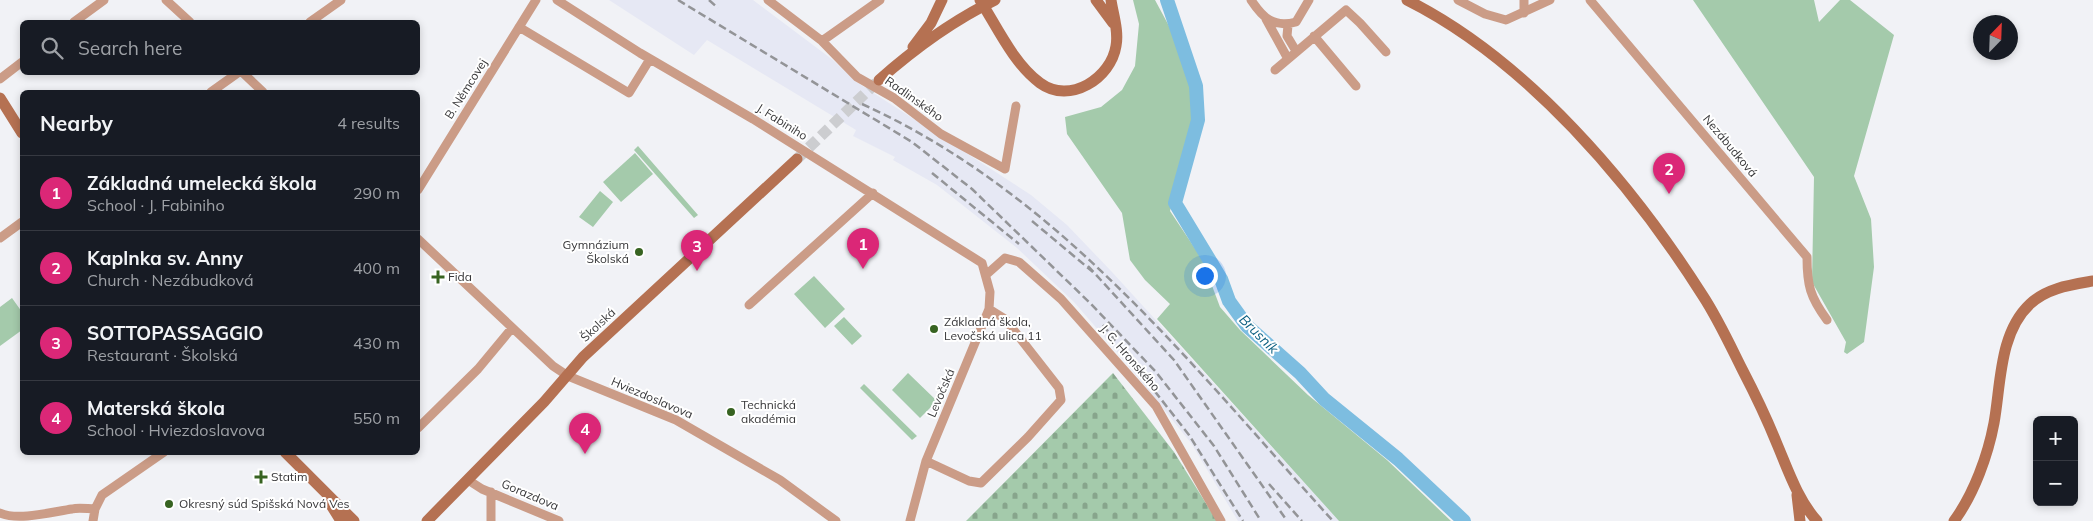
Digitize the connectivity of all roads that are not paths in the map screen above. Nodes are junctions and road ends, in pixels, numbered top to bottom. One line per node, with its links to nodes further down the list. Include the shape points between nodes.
1 (104, 0): 22 (street)
2 (166, 0): 23 (street)
3 (341, 0): 24 (street)
4 (536, 0): 27 (street, B. Němcovej)
5 (557, 0): 33 (street, J. Fabiniho)
6 (768, 0): 29 (street, Radlinského)
7 (880, 0): 29 (street)
8 (942, 0): 32 (main road, via 931,23)
9 (980, 0): 25 (main road, via 1026,72 1042,85 1054,89 1072,90 1089,84 1106,70 1116,47)
10 (995, 0): 32 (main road, via 953,23)
11 (1096, 0): 25 (main road)
12 (1111, 0): 25 (main road)
13 (1309, 0): 26 (street, via 1296,22)
14 (1407, 0): 66 (main road, via 1472,38 1521,78 1585,143 1644,214 1704,297 1760,404)
15 (1458, 0): 20 (street, via 1497,19 1506,20)
16 (1524, 0): 20 (street)
17 (1550, 0): 20 (street)
18 (1590, 0): 57 (street, Nezábudková, via 1807,257 1811,296)
19 (1252, 1): 21 (street)
20 (1524, 13)
21 (1266, 18): 26 (street); 34 (street)
22 (77, 20)
23 (188, 20)
24 (313, 20)
25 (1114, 24)
26 (1288, 25): 30 (street, via 1287,36)
27 (519, 27): 33 (street, via 629,93); 48 (street, B. Němcovej)
28 (1314, 36): 30 (street); 31 (street, via 1346,10); 41 (street)
29 (822, 41): 45 (street, Radlinského, via 857,77 894,98 941,134 1005,169)
30 (1296, 52): 34 (street)
31 (1386, 52)
32 (904, 58): 40 (main road)
33 (650, 59): 49 (street, J. Fabiniho)
34 (1288, 59): 36 (street)
35 (20, 64): 39 (street)
36 (1275, 70)
37 (236, 75): 42 (street)
38 (244, 75): 43 (street)
39 (0, 79)
40 (879, 80)
41 (1356, 86)
42 (214, 90)
43 (261, 90)
44 (0, 98): 46 (main road)
45 (1016, 106)
46 (20, 129)
47 (798, 159): 59 (main road, Školská, via 582,357)
48 (420, 187)
49 (873, 193): 53 (street, J. Fabiniho, via 970,254 982,263); 55 (street)
50 (20, 223): 51 (street)
51 (0, 238)
52 (420, 240): 58 (street, Hviezdoslavova)
53 (987, 274): 56 (street, Levočská); 78 (street, J. C. Hronského, via 1005,258 1019,262 1061,299 1156,406)
54 (2093, 281): 81 (main road, via 2046,293 2030,304 2019,318 2007,346 1990,440 1971,491)
55 (749, 306)
56 (989, 309): 63 (street, Levočská); 63 (street, via 1005,319 1059,388 1061,400 981,484)
57 (1827, 320)
58 (512, 328): 59 (street, Hviezdoslavova, via 552,366); 60 (street, via 478,370)
59 (568, 376): 64 (main road, Školská); 76 (street, Hviezdoslavova, via 676,420 780,480)
60 (420, 426)
61 (160, 455): 68 (street, via 102,494)
62 (288, 455): 65 (main road)
63 (926, 461): 77 (street, Levočská)
64 (468, 480): 67 (street, Gorazdova); 73 (main road, Školská)
65 (319, 487): 71 (main road); 72 (main road)
66 (1796, 488): 79 (main road); 80 (main road)
67 (491, 492): 74 (street, Gorazdova); 75 (street, Gorazdova)
68 (95, 509): 69 (street, via 72,508 29,520); 70 (street)
69 (0, 514)
70 (92, 520)
71 (341, 521)
72 (354, 521)
73 (427, 521)
74 (491, 521)
75 (559, 521)
76 (836, 521)
77 (910, 521)
78 (1221, 521)
79 (1800, 521)
80 (1817, 521)
81 (1954, 521)

